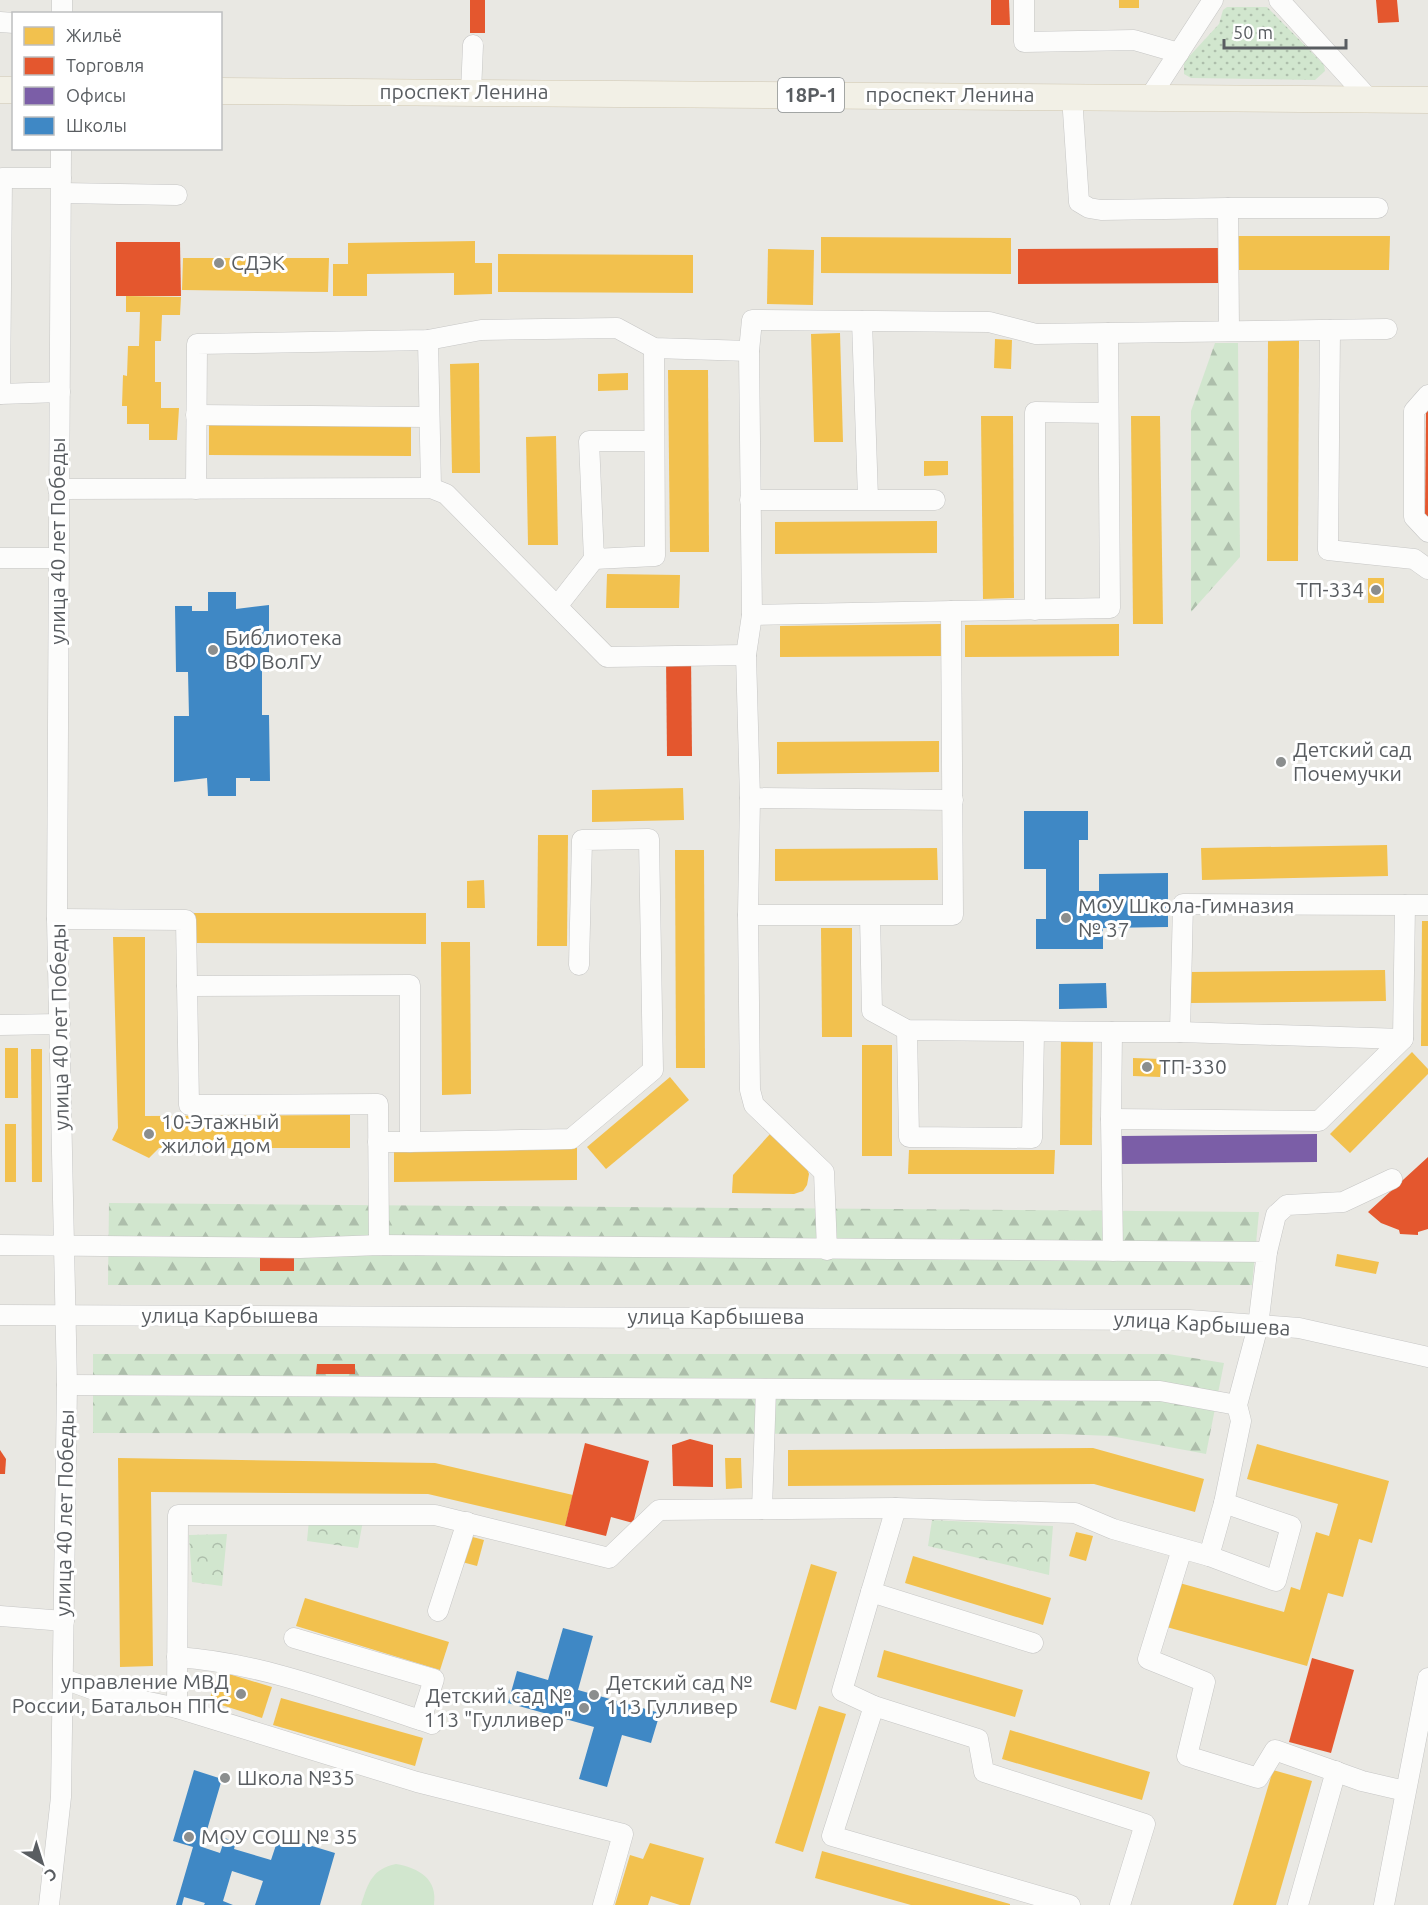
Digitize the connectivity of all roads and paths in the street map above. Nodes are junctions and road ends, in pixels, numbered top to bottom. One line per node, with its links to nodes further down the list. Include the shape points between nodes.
1 (1024, 0): 5 (street, via 1024,42 1134,40)
2 (1213, 0): 5 (street)
3 (1279, 0): 10 (street)
4 (473, 45): 7 (street)
5 (1179, 53): 9 (street)
6 (222, 91): 7 (main road, проспект Ленина / 18Р-1)
7 (471, 92): 8 (main road, проспект Ленина / 18Р-1)
8 (1072, 96): 9 (main road, проспект Ленина / 18Р-1); 16 (street, via 1079,201 1101,210)
9 (1150, 97): 10 (main road, проспект Ленина / 18Р-1)
10 (1369, 99): 11 (main road, проспект Ленина / 18Р-1)
11 (1428, 100)
12 (61, 150): 14 (street, улица 40 лет Победы)
13 (1, 178): 14 (street); 27 (street)
14 (62, 185): 15 (street); 26 (street, улица 40 лет Победы)
15 (177, 195)
16 (1228, 208): 17 (street); 21 (street)
17 (1378, 208)
18 (862, 321): 22 (street, via 989,322 1036,334); 25 (street, via 752,320); 36 (street)
19 (1387, 329): 20 (street)
20 (1330, 330): 21 (street); 43 (street, via 1328,550 1414,559)
21 (1229, 331): 22 (street)
22 (1108, 333): 29 (street)
23 (428, 340): 24 (street, via 481,330 616,328); 30 (street, via 197,344); 31 (street)
24 (654, 348): 25 (street); 32 (street)
25 (749, 351): 37 (street)
26 (60, 392): 27 (street); 34 (street, улица 40 лет Победы)
27 (0, 394)
28 (1428, 395): 39 (street, via 1414,411 1414,517)
29 (1108, 413): 45 (street, via 1110,608); 45 (street, via 1035,412)
30 (196, 415): 31 (street); 35 (street)
31 (428, 417): 33 (street)
32 (653, 441): 42 (street, via 655,556); 42 (street, via 589,441)
33 (431, 488): 35 (street); 44 (street, via 446,494)
34 (58, 489): 35 (street); 41 (street, улица 40 лет Победы)
35 (196, 489)
36 (868, 498): 37 (street); 38 (street)
37 (750, 500): 47 (street)
38 (935, 500)
39 (1428, 532)
40 (0, 558): 41 (street)
41 (58, 558): 55 (street, улица 40 лет Победы)
42 (594, 559): 44 (street)
43 (1428, 569)
44 (558, 604): 48 (street, via 607,657)
45 (1035, 610): 46 (street)
46 (951, 611): 47 (street); 50 (street)
47 (752, 615): 48 (street)
48 (746, 655): 49 (street)
49 (750, 798): 50 (street); 53 (street)
50 (953, 800): 54 (street, via 953,915)
51 (1406, 905): 52 (street); 63 (street, via 1183,904); 64 (street)
52 (1428, 905)
53 (748, 915): 54 (street); 72 (street, via 750,1090 754,1105 824,1172)
54 (870, 916): 60 (street, via 872,1011)
55 (57, 919): 57 (street, via 186,920); 58 (street, улица 40 лет Победы)
56 (579, 965): 67 (street, via 582,840 649,839 653,1070 571,1139)
57 (187, 987): 66 (street, via 189,1106 378,1104); 67 (street, via 410,985)
58 (60, 1024): 59 (street); 70 (street, улица 40 лет Победы)
59 (0, 1025)
60 (907, 1030): 61 (street); 61 (street, via 909,1137 1032,1138)
61 (1034, 1032): 62 (street)
62 (1112, 1032): 63 (street); 65 (street)
63 (1180, 1032): 64 (street)
64 (1403, 1039): 65 (street, via 1318,1121)
65 (1112, 1119): 73 (street)
66 (378, 1142): 67 (street); 71 (street)
67 (410, 1142)
68 (1392, 1179): 74 (street, via 1343,1202 1287,1205 1276,1215)
69 (0, 1245): 70 (street)
70 (64, 1245): 71 (street, via 300,1248); 76 (street, улица 40 лет Победы)
71 (379, 1245): 72 (street)
72 (827, 1250): 73 (street)
73 (1113, 1251): 74 (street)
74 (1267, 1252): 77 (street)
75 (0, 1315): 76 (street, улица Карбышева)
76 (65, 1316): 77 (street, улица Карбышева, via 1116,1319); 79 (street, улица 40 лет Победы)
77 (1258, 1326): 78 (street, улица Карбышева, via 1299,1328); 81 (street)
78 (1428, 1357)
79 (67, 1384): 80 (street); 91 (street, улица 40 лет Победы)
80 (766, 1389): 81 (street, via 1156,1391); 84 (street)
81 (1237, 1405): 82 (street, via 1240,1420)
82 (1224, 1503): 87 (street); 87 (street, via 1291,1526 1275,1581)
83 (896, 1508): 84 (street); 86 (street, via 1075,1513 1113,1529); 88 (street)
84 (762, 1509): 85 (street, via 659,1510 609,1558)
85 (467, 1522): 89 (street); 94 (street, via 435,1515 178,1515)
86 (1182, 1549): 87 (street); 99 (street, via 1148,1659 1205,1682 1187,1756 1258,1779 1275,1750)
87 (1209, 1556)
88 (871, 1592): 93 (street); 97 (street, via 842,1691)
89 (438, 1611)
90 (0, 1616): 91 (street)
91 (64, 1621): 96 (street, улица 40 лет Победы)
92 (294, 1638): 94 (street, via 434,1679 426,1722 285,1677 209,1659)
93 (1033, 1643)
94 (177, 1657): 98 (street)
95 (1428, 1678): 100 (street)
96 (64, 1679): 98 (street); 101 (street, улица 40 лет Победы, via 61,1797)
97 (874, 1706): 103 (street, via 832,1836); 104 (street, via 978,1739 984,1772 1145,1824)
98 (177, 1708): 102 (street, via 417,1782 623,1834)
99 (1336, 1771): 100 (street); 105 (street)
100 (1405, 1791): 106 (street)
101 (50, 1905)
102 (603, 1905)
103 (1070, 1905)
104 (1120, 1905)
105 (1298, 1905)
106 (1384, 1905)

